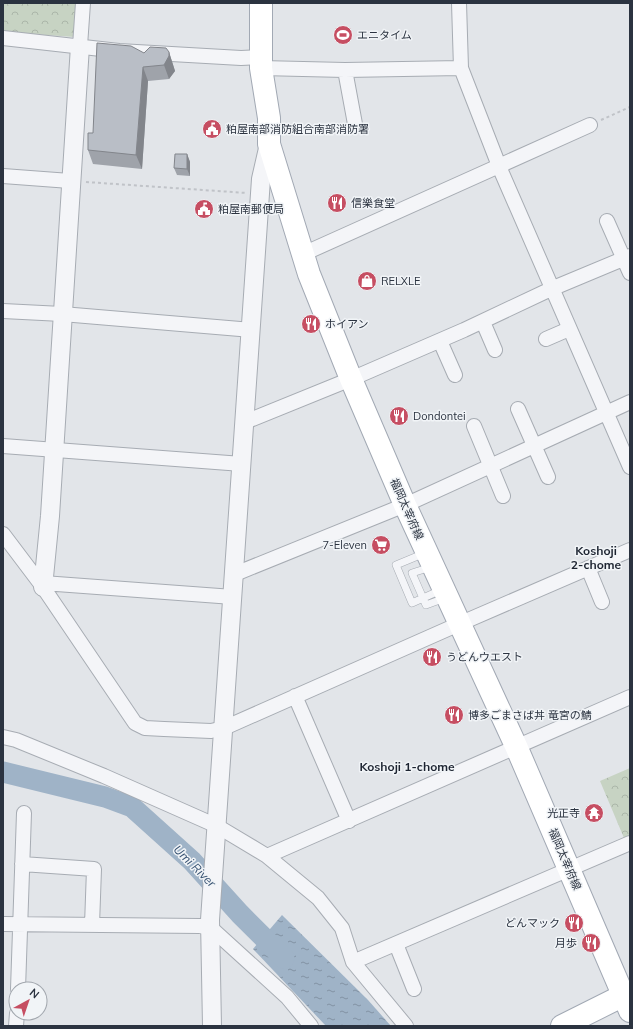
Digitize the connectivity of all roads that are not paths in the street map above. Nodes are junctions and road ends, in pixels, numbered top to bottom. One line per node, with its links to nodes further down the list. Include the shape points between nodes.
1 (83, 3): 5 (street)
2 (261, 3): 6 (main road, 福岡太宰府線)
3 (459, 3): 7 (street)
4 (3, 38): 5 (street)
5 (80, 46): 6 (street); 14 (street)
6 (261, 63): 8 (street); 11 (main road, 福岡太宰府線, via 269,118)
7 (461, 68): 8 (street); 12 (street)
8 (346, 70): 9 (street)
9 (355, 124)
10 (590, 125): 12 (street)
11 (269, 144): 16 (main road, 福岡太宰府線); 24 (street, via 261,179)
12 (499, 166): 16 (street); 19 (street)
13 (3, 176): 14 (street)
14 (70, 181): 21 (street)
15 (607, 221): 17 (street)
16 (303, 254): 29 (main road, 福岡太宰府線)
17 (627, 258): 18 (street); 19 (street)
18 (630, 273)
19 (551, 289): 22 (street); 23 (street)
20 (3, 311): 21 (street)
21 (62, 314): 24 (street); 37 (street)
22 (483, 322): 26 (street); 27 (street)
23 (569, 329): 25 (street); 32 (street)
24 (252, 330): 33 (street)
25 (546, 339)
26 (440, 341): 28 (street); 29 (street)
27 (495, 350)
28 (455, 375)
29 (351, 379): 33 (street); 43 (main road, 福岡太宰府線)
30 (630, 402): 32 (street)
31 (518, 409): 36 (street)
32 (606, 412): 36 (street); 40 (street)
33 (245, 422): 38 (street)
34 (474, 426): 39 (street)
35 (3, 446): 37 (street)
36 (534, 446): 39 (street); 41 (street)
37 (53, 449): 38 (street); 49 (street)
38 (242, 464): 48 (street)
39 (490, 466): 42 (street); 43 (street)
40 (630, 467)
41 (548, 476)
42 (503, 496)
43 (405, 505): 46 (main road, 福岡太宰府線); 48 (street)
44 (3, 534): 49 (street)
45 (630, 550): 47 (street)
46 (430, 559): 50 (main road, 福岡太宰府線); 52 (lane, via 412,573); 52 (lane, via 396,565 412,603)
47 (588, 568): 53 (street); 54 (street)
48 (235, 574): 51 (street)
49 (43, 585): 51 (street); 57 (street, via 135,723 145,728 158,729 211,731)
50 (445, 593): 52 (lane); 54 (main road, 福岡太宰府線)
51 (233, 597): 57 (street)
52 (423, 598)
53 (602, 602)
54 (459, 624): 55 (street); 59 (main road, 福岡太宰府線)
55 (295, 696): 57 (street); 61 (street)
56 (630, 697): 59 (street)
57 (224, 728): 62 (street)
58 (3, 737): 62 (street, via 104,776)
59 (516, 746): 61 (street); 66 (main road, 福岡太宰府線)
60 (24, 813): 65 (street)
61 (349, 821): 64 (street)
62 (217, 834): 64 (street); 68 (street)
63 (630, 843): 66 (street)
64 (267, 856): 72 (street, via 318,898 342,928)
65 (22, 864): 69 (street); 70 (street, via 94,869)
66 (570, 870): 71 (street); 75 (main road, 福岡太宰府線)
67 (3, 924): 69 (street)
68 (211, 924): 70 (street); 76 (street); 77 (street, via 287,997)
69 (20, 925): 70 (street); 73 (street)
70 (92, 925)
71 (396, 944): 72 (street); 74 (street)
72 (354, 962): 78 (street)
73 (18, 981)
74 (414, 989)
75 (627, 999): 79 (main road, 福岡太宰府線)
76 (212, 1026)
77 (311, 1026)
78 (406, 1026)
79 (562, 1026)

